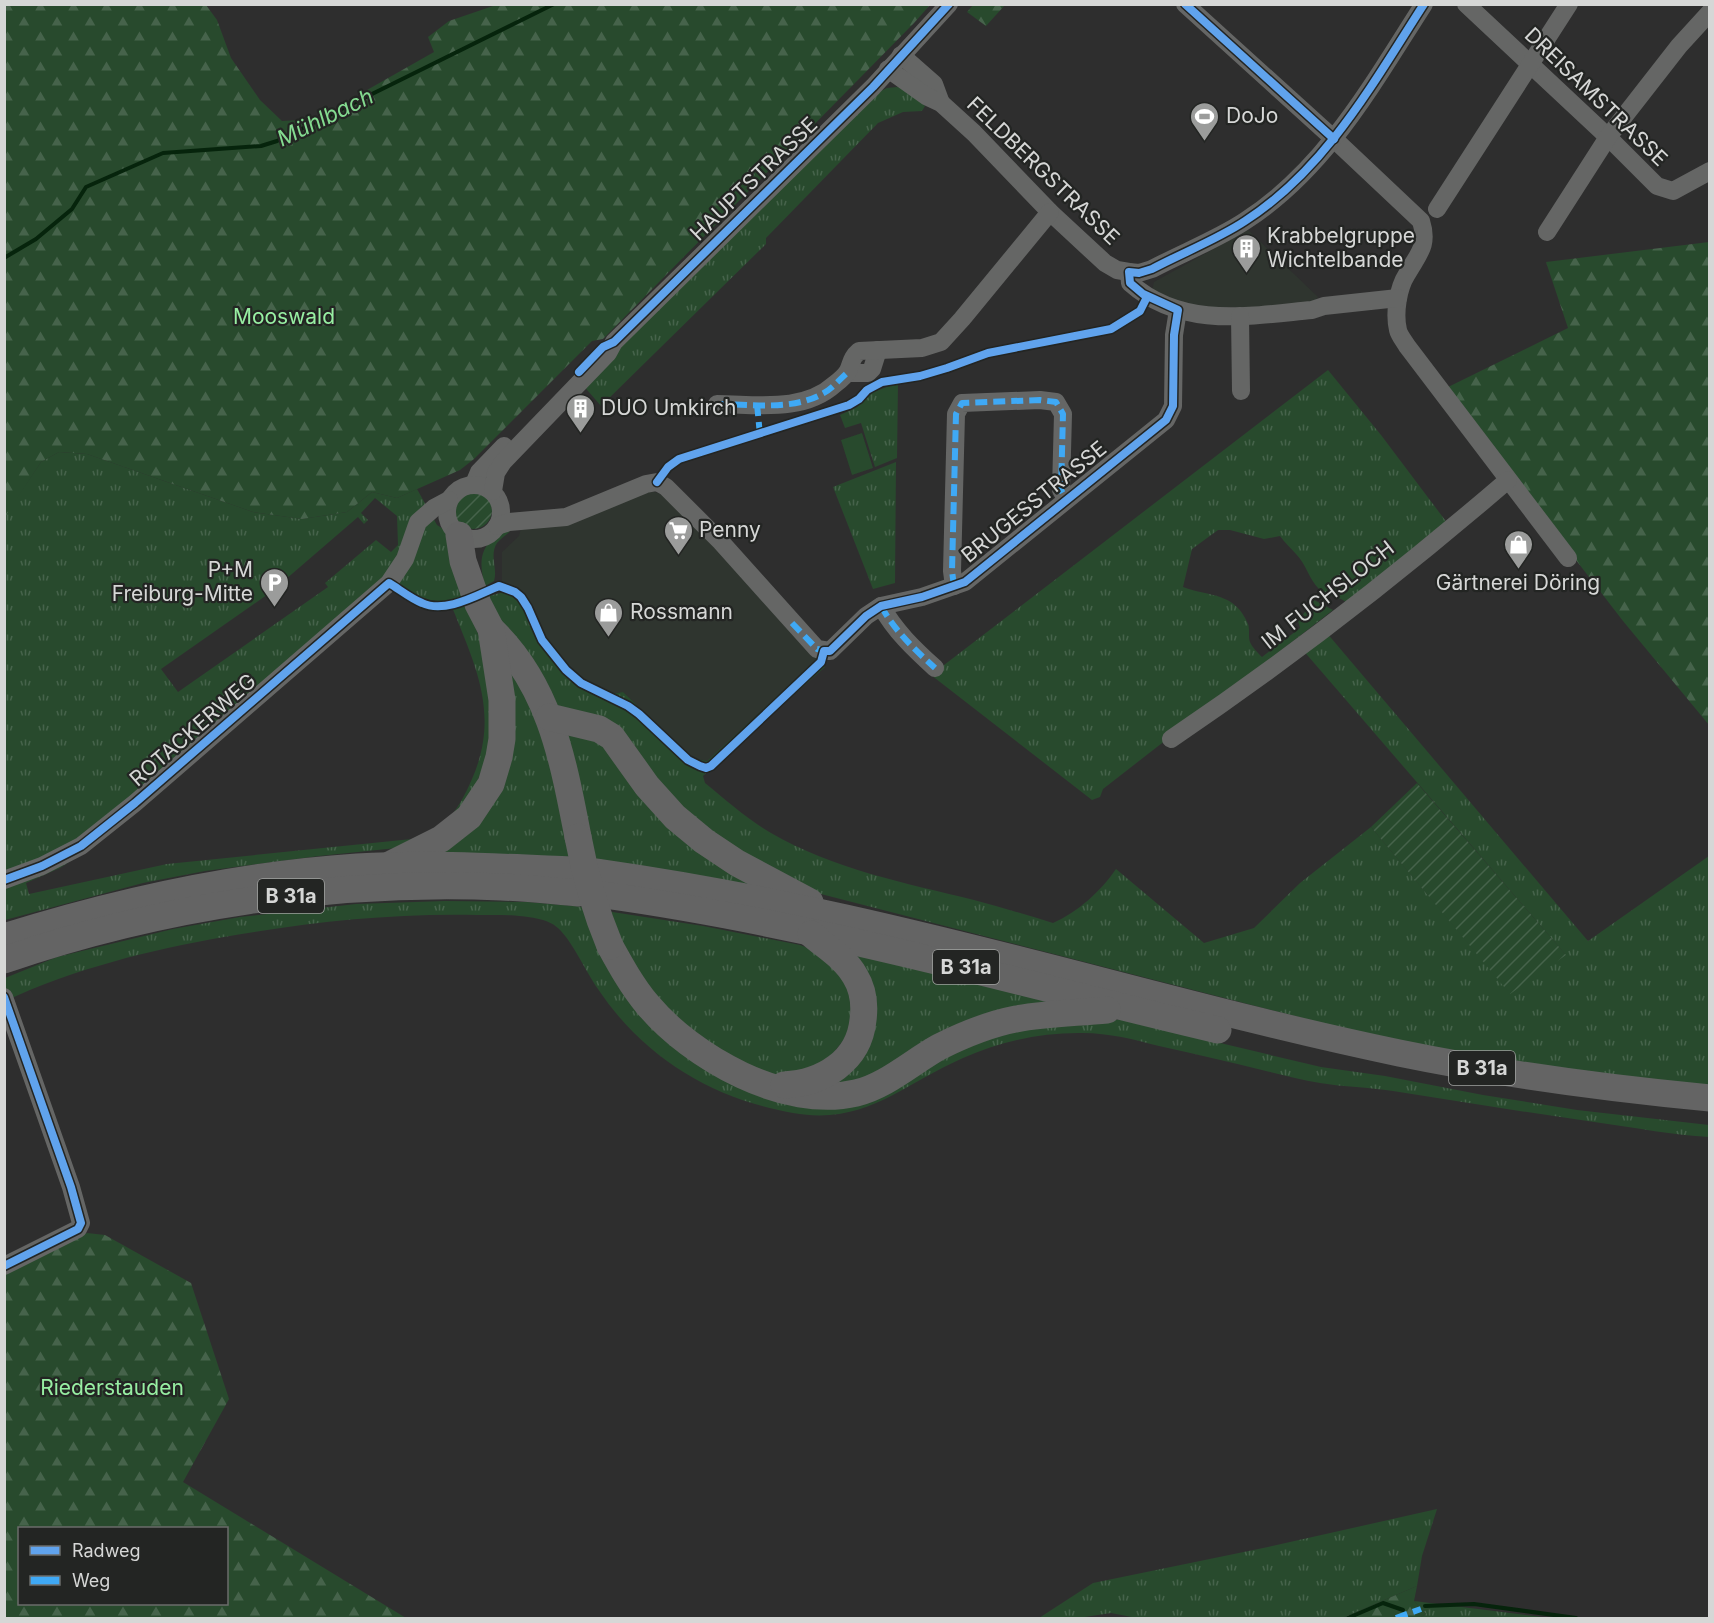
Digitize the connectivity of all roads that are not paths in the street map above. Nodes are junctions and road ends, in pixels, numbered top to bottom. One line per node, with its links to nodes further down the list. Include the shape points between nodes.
1 (949, 4): 7 (street, HAUPTSTRASSE)
2 (1185, 4): 12 (street)
3 (1424, 4): 12 (street)
4 (1466, 4): 8 (street, DREISAMSTRASSE)
5 (1569, 4): 8 (street)
6 (1710, 12): 11 (street)
7 (901, 55): 9 (street, HAUPTSTRASSE); 10 (street, FELDBERGSTRASSE, via 934,84)
8 (1530, 65): 11 (street, DREISAMSTRASSE); 14 (street)
9 (888, 69): 10 (street, FELDBERGSTRASSE); 21 (street, HAUPTSTRASSE)
10 (941, 103): 15 (street, FELDBERGSTRASSE)
11 (1608, 137): 13 (street, DREISAMSTRASSE, via 1656,186 1673,191); 16 (street)
12 (1334, 139): 17 (street, via 1308,170 1246,221 1152,269); 18 (street, via 1421,221 1425,232 1423,248 1406,274)
13 (1710, 171)
14 (1437, 209)
15 (1050, 212): 17 (street, FELDBERGSTRASSE, via 1105,263); 23 (street, via 941,342 922,348 859,351 852,357 847,373 824,393 800,402 784,406)
16 (1547, 231)
17 (1129, 272): 19 (street, FELDBERGSTRASSE, via 1130,283 1143,294)
18 (1398, 298): 20 (street, FELDBERGSTRASSE); 24 (street, via 1398,330 1407,346)
19 (1178, 310): 20 (street, FELDBERGSTRASSE, via 1211,317); 27 (street, BRUGESSTRASSE, via 1173,406 1167,420)
20 (1240, 316): 22 (street)
21 (614, 342): 25 (street, HAUPTSTRASSE, via 603,347 479,472); 26 (street, HAUPTSTRASSE, via 608,353 503,462 496,473)
22 (1241, 391)
23 (717, 404)
24 (1508, 480): 32 (street); 38 (street, IM FUCHSLOCH, via 1347,610)
25 (474, 484): 26 (street, via 484,486); 28 (street, HAUPTSTRASSE, via 460,488)
26 (497, 498): 29 (street, BRUGESSTRASSE); 31 (street, HAUPTSTRASSE, via 502,512)
27 (1066, 499): 33 (street, BRUGESSTRASSE, via 965,582); 33 (street, via 1061,490 1063,414 1056,402 962,403 956,414)
28 (449, 500): 30 (street, HAUPTSTRASSE, via 427,514); 31 (street, via 447,510)
29 (556, 517): 31 (street, BRUGESSTRASSE); 34 (street, BRUGESSTRASSE, via 566,517 646,483 657,482 721,542 817,649 830,651)
30 (415, 528): 31 (street, BRUGESSTRASSE, via 440,520); 40 (street, ROTACKERWEG, via 405,559 389,583 135,803 81,846)
31 (471, 530): 35 (highway, via 463,561)
32 (1568, 558)
33 (954, 586): 34 (street, BRUGESSTRASSE)
34 (881, 606): 36 (street, via 909,645)
35 (490, 629): 37 (highway, via 519,663); 39 (highway, via 503,713 502,739 491,784 474,812 455,830)
36 (934, 668)
37 (549, 717): 42 (highway, via 599,729 612,737 647,786 704,841); 47 (highway, bridge, via 565,769 594,906 630,981 669,1027 693,1046 719,1063)
38 (1171, 739)
39 (387, 867): 41 (highway, B 31a, via 478,866); 44 (highway, B 31a, via 234,880 128,902 65,918)
40 (4, 880)
41 (588, 883): 42 (highway, B 31a, via 746,897); 43 (highway, B 31a); 44 (highway, B 31a, via 347,890 265,899 207,907)
42 (828, 914): 48 (highway, B 31a, via 1399,1053 1547,1079)
43 (805, 930): 46 (highway, B 31a); 47 (highway, via 840,957 856,977 865,1009 862,1031 853,1052 826,1075 810,1082)
44 (6, 951)
45 (4, 997): 50 (street, via 81,1223 78,1229)
46 (1126, 1008): 47 (highway, via 1024,1018 988,1027 938,1048 858,1093 808,1096); 49 (highway, B 31a, via 1432,1077 1583,1103)
47 (772, 1086)
48 (1710, 1098)
49 (1710, 1116)
50 (4, 1266)

